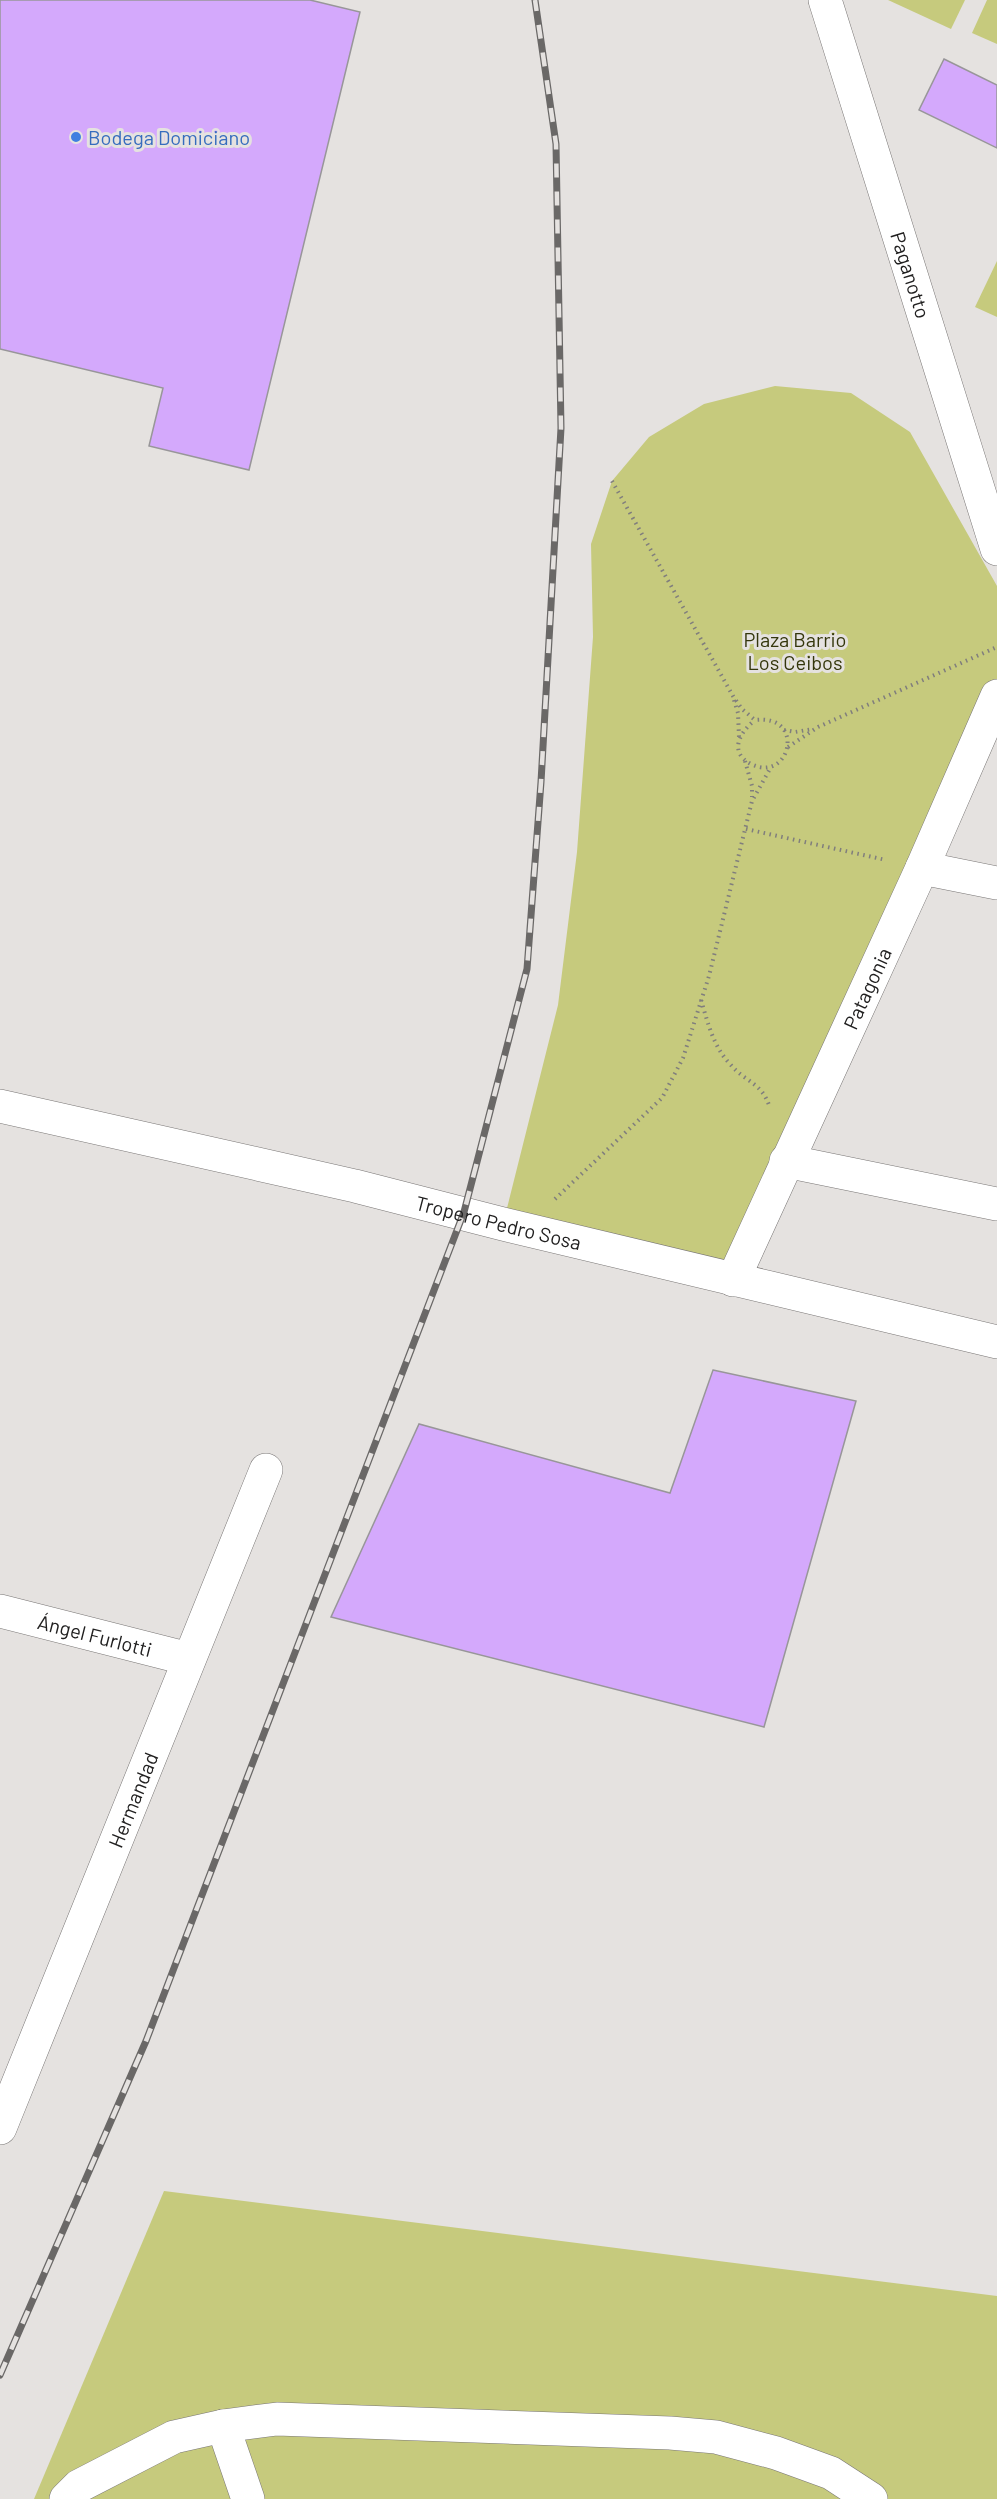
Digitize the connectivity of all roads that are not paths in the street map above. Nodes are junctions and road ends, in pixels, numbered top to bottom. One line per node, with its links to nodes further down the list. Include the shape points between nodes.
1 (825, 0): 2 (street, Paganotto)
2 (997, 549)
3 (997, 696): 4 (street, Patagonia)
4 (922, 868): 5 (street); 7 (street, Patagonia)
5 (997, 883)
6 (0, 1106): 9 (street, Tropero Pedro Sosa, via 355,1186)
7 (786, 1161): 8 (street); 9 (street, Patagonia)
8 (997, 1204)
9 (733, 1280): 10 (street, Tropero Pedro Sosa)
10 (997, 1342)
11 (266, 1470): 13 (street, Hermandad)
12 (0, 1611): 13 (street, Ángel Furlotti)
13 (189, 1659): 14 (street, Hermandad)
14 (0, 2128)
15 (223, 2426): 16 (street, via 174,2437 78,2486); 17 (street); 18 (street, via 277,2419 716,2437 831,2473)
16 (66, 2499)
17 (248, 2499)
18 (871, 2499)

